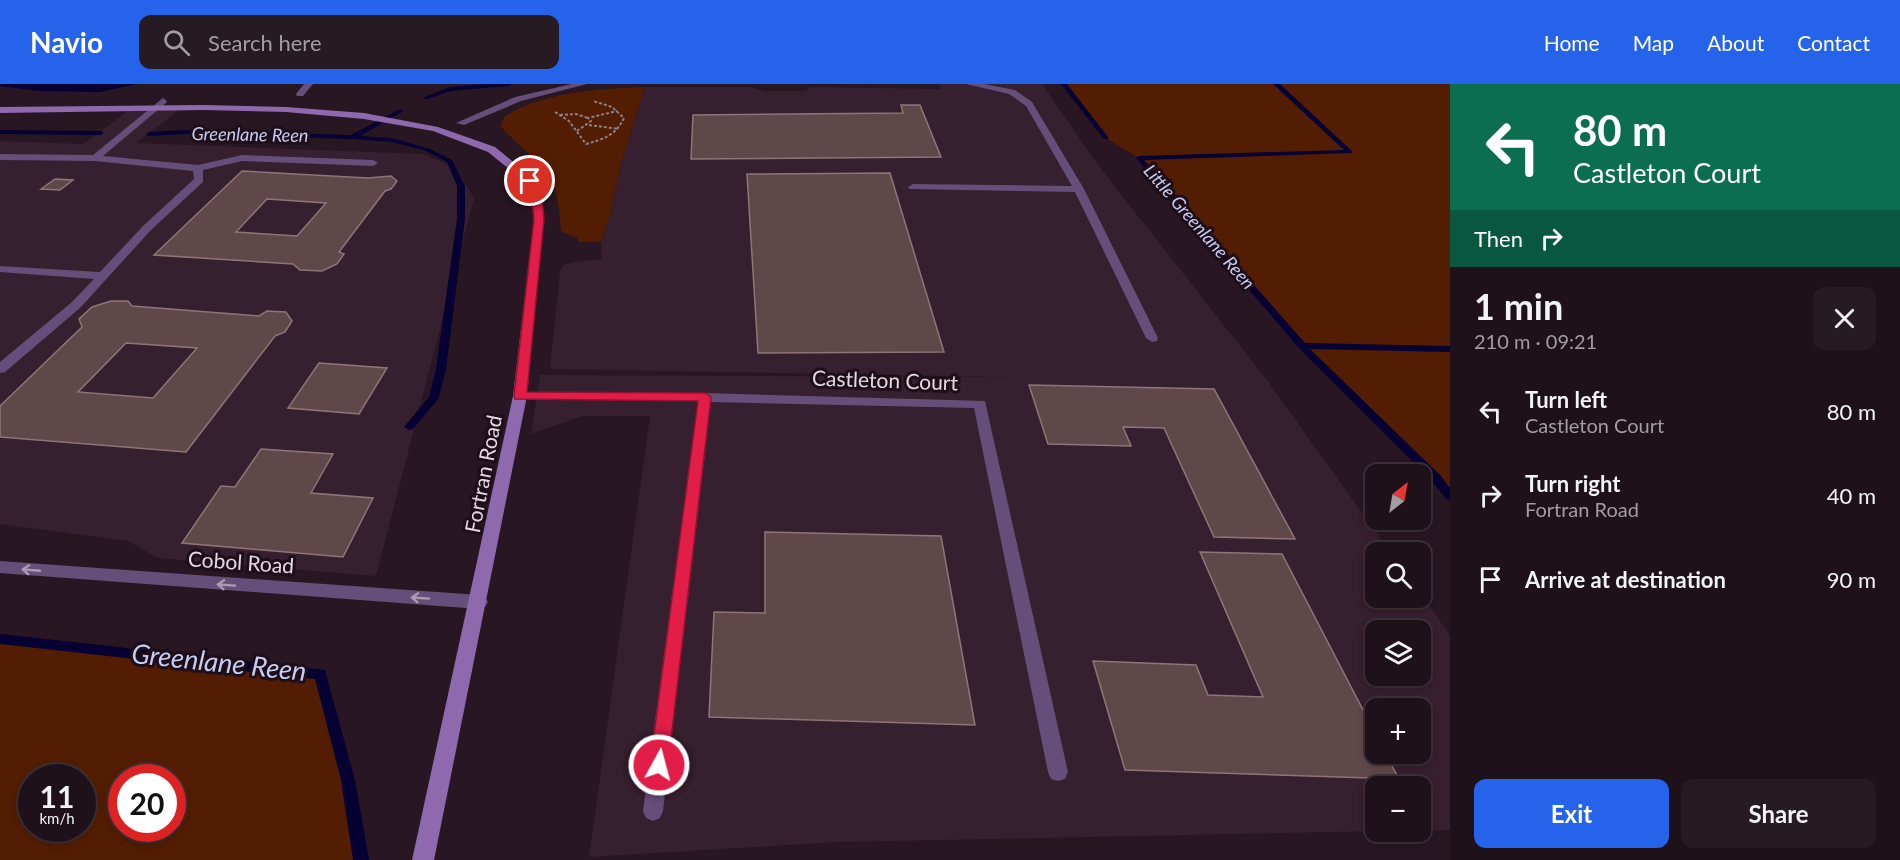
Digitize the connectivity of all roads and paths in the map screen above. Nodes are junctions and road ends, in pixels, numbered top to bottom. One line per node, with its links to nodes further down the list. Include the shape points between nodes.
1 (309, 84): 4 (street)
2 (583, 84): 15 (street, via 518,99)
3 (970, 84): 24 (street, via 1023,98)
4 (295, 94): 6 (street)
5 (261, 95): 8 (street)
6 (318, 95)
7 (586, 100): 10 (path)
8 (163, 101): 11 (street); 20 (street)
9 (550, 110): 12 (path)
10 (618, 110): 14 (path); 17 (path, via 624,118)
11 (0, 111)
12 (560, 115): 14 (path); 18 (path)
13 (447, 117): 15 (street, Fortran Road)
14 (588, 118): 16 (path)
15 (461, 123): 29 (street, Fortran Road, via 503,147 518,162 537,199 538,249)
16 (589, 125): 17 (path); 18 (path)
17 (620, 129): 18 (path, via 586,144)
18 (576, 131)
19 (0, 157): 20 (street)
20 (95, 158): 22 (street)
21 (373, 163): 22 (street, via 242,158)
22 (198, 168): 26 (street, via 199,180)
23 (913, 187): 24 (street)
24 (1079, 189): 27 (street)
25 (0, 269): 26 (street)
26 (102, 276): 28 (street, via 76,305)
27 (1152, 338)
28 (0, 369)
29 (520, 396): 30 (street, Castleton Court); 32 (street, Fortran Road)
30 (705, 397): 33 (street, Castleton Court, via 980,404); 34 (street)
31 (0, 567): 32 (street, Cobol Road, one-way to 31)
32 (478, 602): 35 (street, Fortran Road)
33 (1058, 772)
34 (653, 811)
35 (423, 860)

